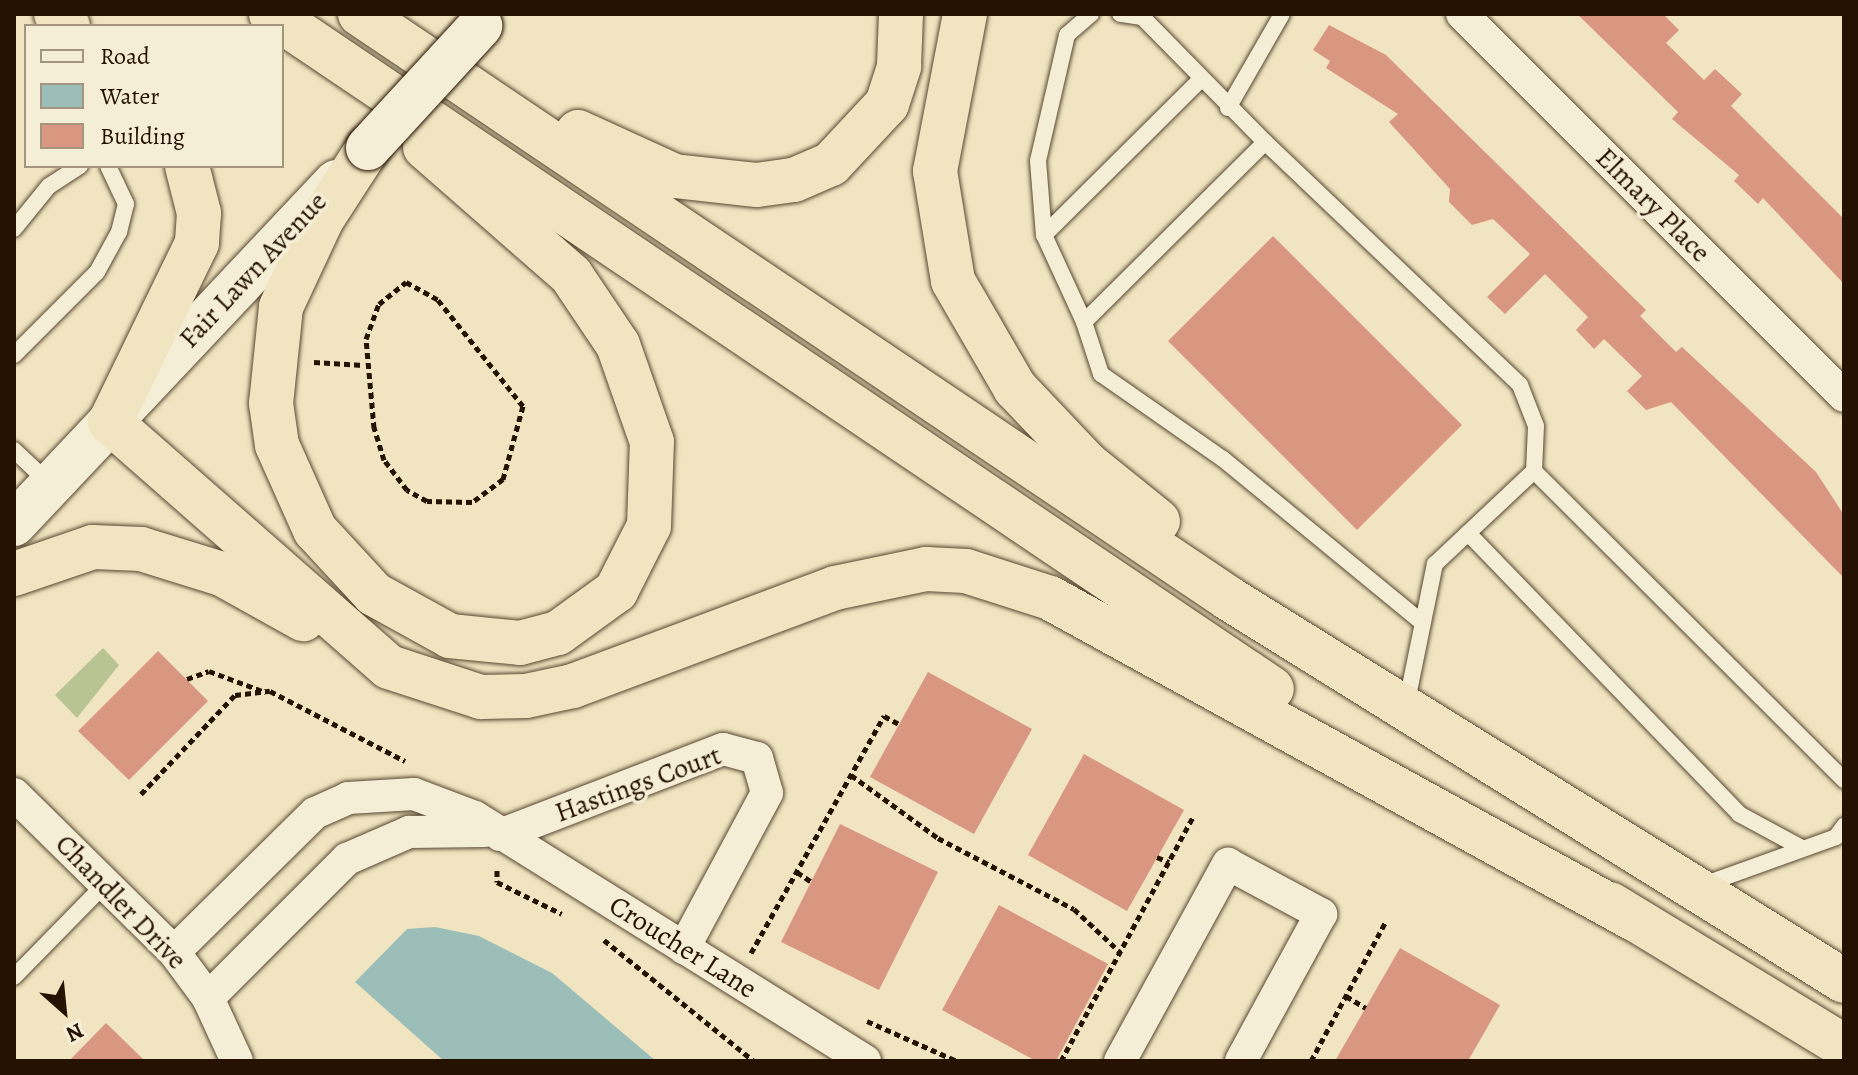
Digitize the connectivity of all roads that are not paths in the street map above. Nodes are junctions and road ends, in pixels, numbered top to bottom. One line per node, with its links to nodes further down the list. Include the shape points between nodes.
1 (360, 14): 33 (highway)
2 (375, 14): 3 (highway, via 635,162 701,181 757,185 831,164 864,137 887,104 899,66)
3 (901, 14)
4 (965, 14): 33 (highway, via 939,133 936,209 953,281 988,352 1087,464)
5 (1091, 14): 20 (lane, via 1067,35 1038,161)
6 (1120, 14): 12 (lane, via 1142,17)
7 (1282, 14): 13 (lane)
8 (1462, 14): 23 (street, Elmary Place)
9 (489, 18): 15 (main road, Fair Lawn Avenue, bridge)
10 (284, 24): 41 (highway, via 1194,639)
11 (284, 30): 15 (highway, via 537,241 571,275 618,345 652,442 649,526 616,591 558,633 483,642 411,619 343,564 295,492 271,403 281,307 311,240)
12 (1200, 80): 13 (lane); 20 (lane)
13 (1228, 108): 14 (lane)
14 (1265, 142): 21 (lane); 26 (lane, via 1520,385 1536,426)
15 (368, 148): 24 (main road, Fair Lawn Avenue)
16 (77, 168): 19 (lane, via 49,186)
17 (109, 168): 22 (lane, via 126,204 119,232 97,272)
18 (188, 168): 24 (highway, via 199,213 197,243)
19 (14, 229)
20 (1044, 235): 21 (lane)
21 (1084, 322): 31 (lane, via 1101,374 1223,459)
22 (14, 355)
23 (1844, 396)
24 (110, 422): 27 (main road, Fair Lawn Avenue); 32 (highway)
25 (14, 450): 27 (lane)
26 (1534, 471): 29 (lane); 34 (lane)
27 (51, 485): 28 (main road, Fair Lawn Avenue)
28 (14, 523)
29 (1468, 533): 31 (lane, via 1435,564); 38 (lane, via 1739,814)
30 (14, 574): 32 (highway, via 93,547 183,558)
31 (1420, 621): 33 (lane)
32 (389, 667): 41 (highway, via 481,697 526,696 573,686 835,588 926,569 966,571 1050,598)
33 (1398, 706): 40 (highway)
34 (1844, 780)
35 (14, 794): 39 (street, Chandler Drive)
36 (1844, 826): 38 (lane, via 1836,837)
37 (500, 835): 42 (street, Croucher Lane); 42 (street, Hastings Court, via 723,749 757,758 767,793); 43 (street, Croucher Lane, via 444,802 414,794 348,798 289,834); 46 (street, Croucher Lane, via 442,827 377,843 319,884)
38 (1802, 848): 40 (lane)
39 (106, 883): 43 (street, Chandler Drive); 44 (lane)
40 (1694, 888): 45 (highway)
41 (1634, 919): 47 (highway)
42 (684, 948): 49 (street, Croucher Lane)
43 (174, 952): 46 (street, Chandler Drive)
44 (14, 977)
45 (1844, 981)
46 (208, 998): 48 (street, Chandler Drive)
47 (1844, 1046)
48 (237, 1061)
49 (865, 1061)
50 (1120, 1061): 51 (street, via 1228,864 1321,914)
51 (1241, 1061)

